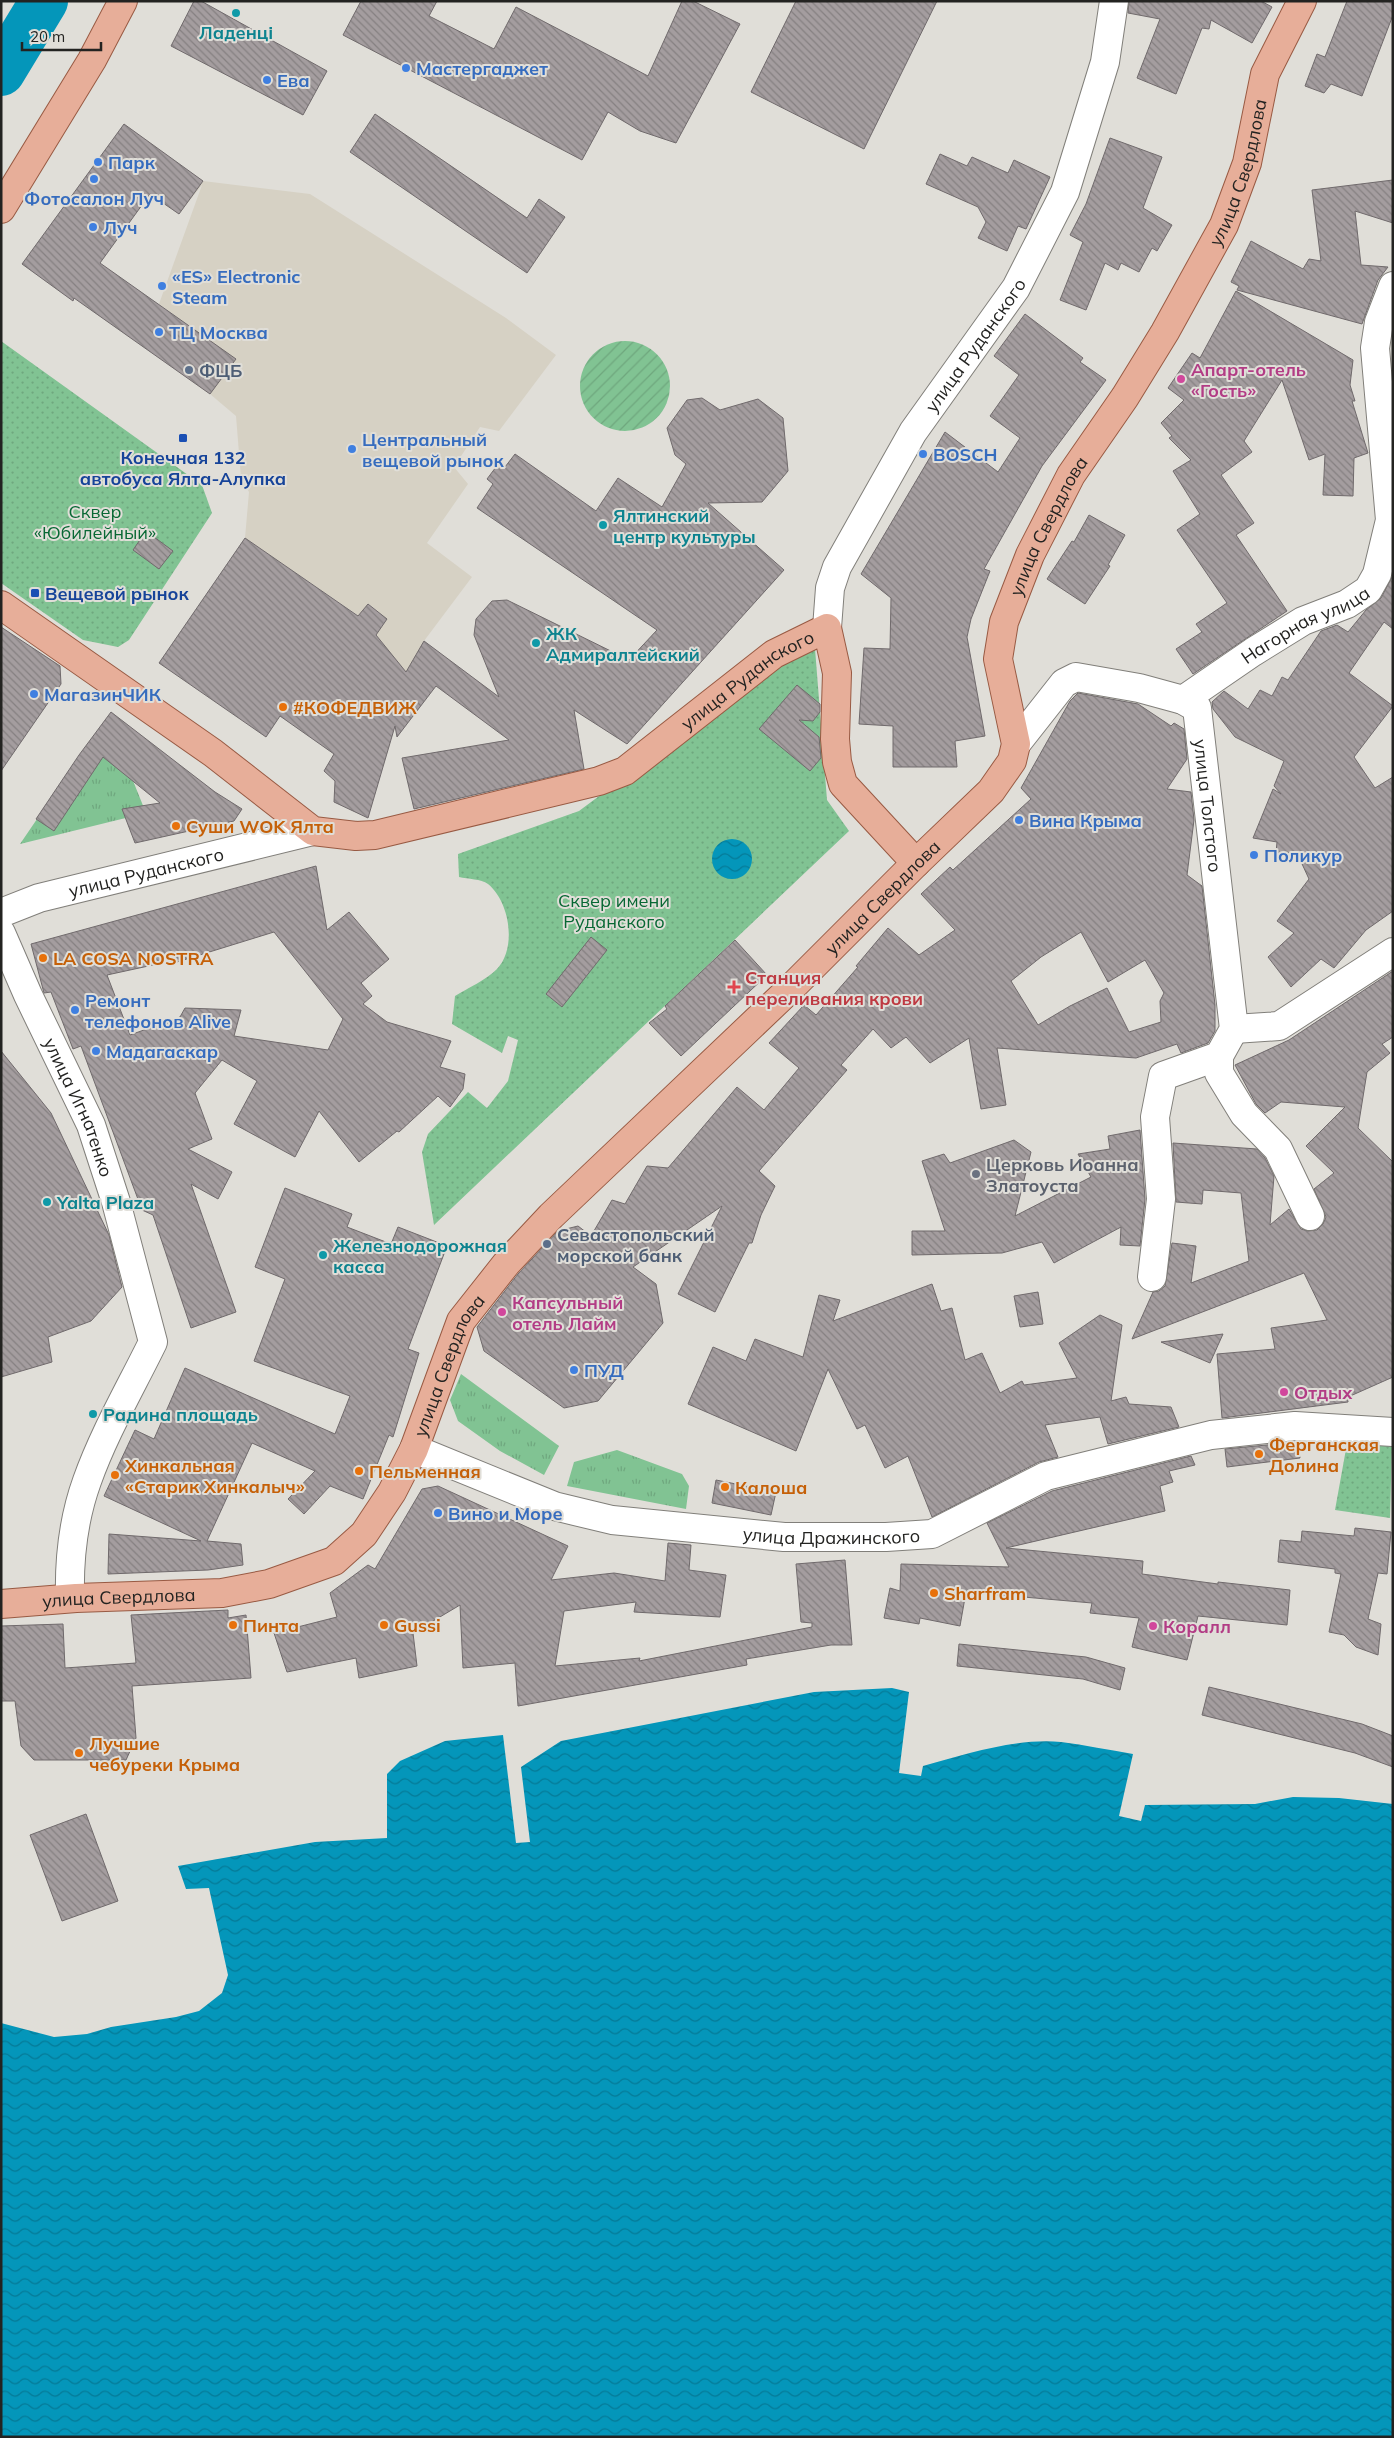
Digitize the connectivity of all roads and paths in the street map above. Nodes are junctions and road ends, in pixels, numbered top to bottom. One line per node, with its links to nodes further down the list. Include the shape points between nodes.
1 (123, 1): 4 (main road, via 92,60)
2 (1114, 1): 7 (street, улица Руданского, via 1105,62 1065,192 1016,288 913,432 837,567 830,588)
3 (1302, 1): 9 (main road, улица Свердлова, via 1265,74 1246,163 1224,225 1126,397 1071,475 1030,555 1004,622 998,659)
4 (1, 209)
5 (1393, 286): 8 (street, Нагорная улица, via 1379,322 1375,348 1390,520 1377,574 1368,590 1347,604 1303,621)
6 (1, 605): 10 (main road, via 213,753)
7 (827, 628): 10 (main road, улица Руданского, via 774,654 625,771 599,781 375,835); 11 (main road, via 837,673 835,739 843,784)
8 (1183, 700): 9 (street, via 1139,688 1076,678 1064,683); 15 (street, улица Толстого, via 1197,708)
9 (1016, 744): 11 (main road, улица Свердлова, via 1012,760 991,791)
10 (313, 831): 12 (street, улица Руданского, via 39,898)
11 (916, 863): 20 (main road, улица Свердлова, via 793,986 551,1216 506,1264 462,1321)
12 (1, 913)
13 (1, 933): 21 (street, улица Игнатенко, via 91,1125 116,1202 153,1342 86,1481 77,1514)
14 (1393, 952): 15 (street, via 1278,1026)
15 (1234, 1029): 16 (street)
16 (1219, 1056): 17 (street, via 1219,1073 1244,1114 1278,1149); 18 (street, via 1163,1076 1155,1117 1161,1199)
17 (1310, 1216)
18 (1152, 1277)
19 (1393, 1432): 20 (street, улица Дражинского, via 1295,1426 1211,1436 1046,1476 932,1534 886,1538 784,1537 612,1520 554,1506)
20 (414, 1448): 21 (main road, улица Свердлова, via 392,1492 364,1534 334,1561 269,1584 222,1593)
21 (70, 1598): 22 (main road, улица Свердлова)
22 (1, 1604)

